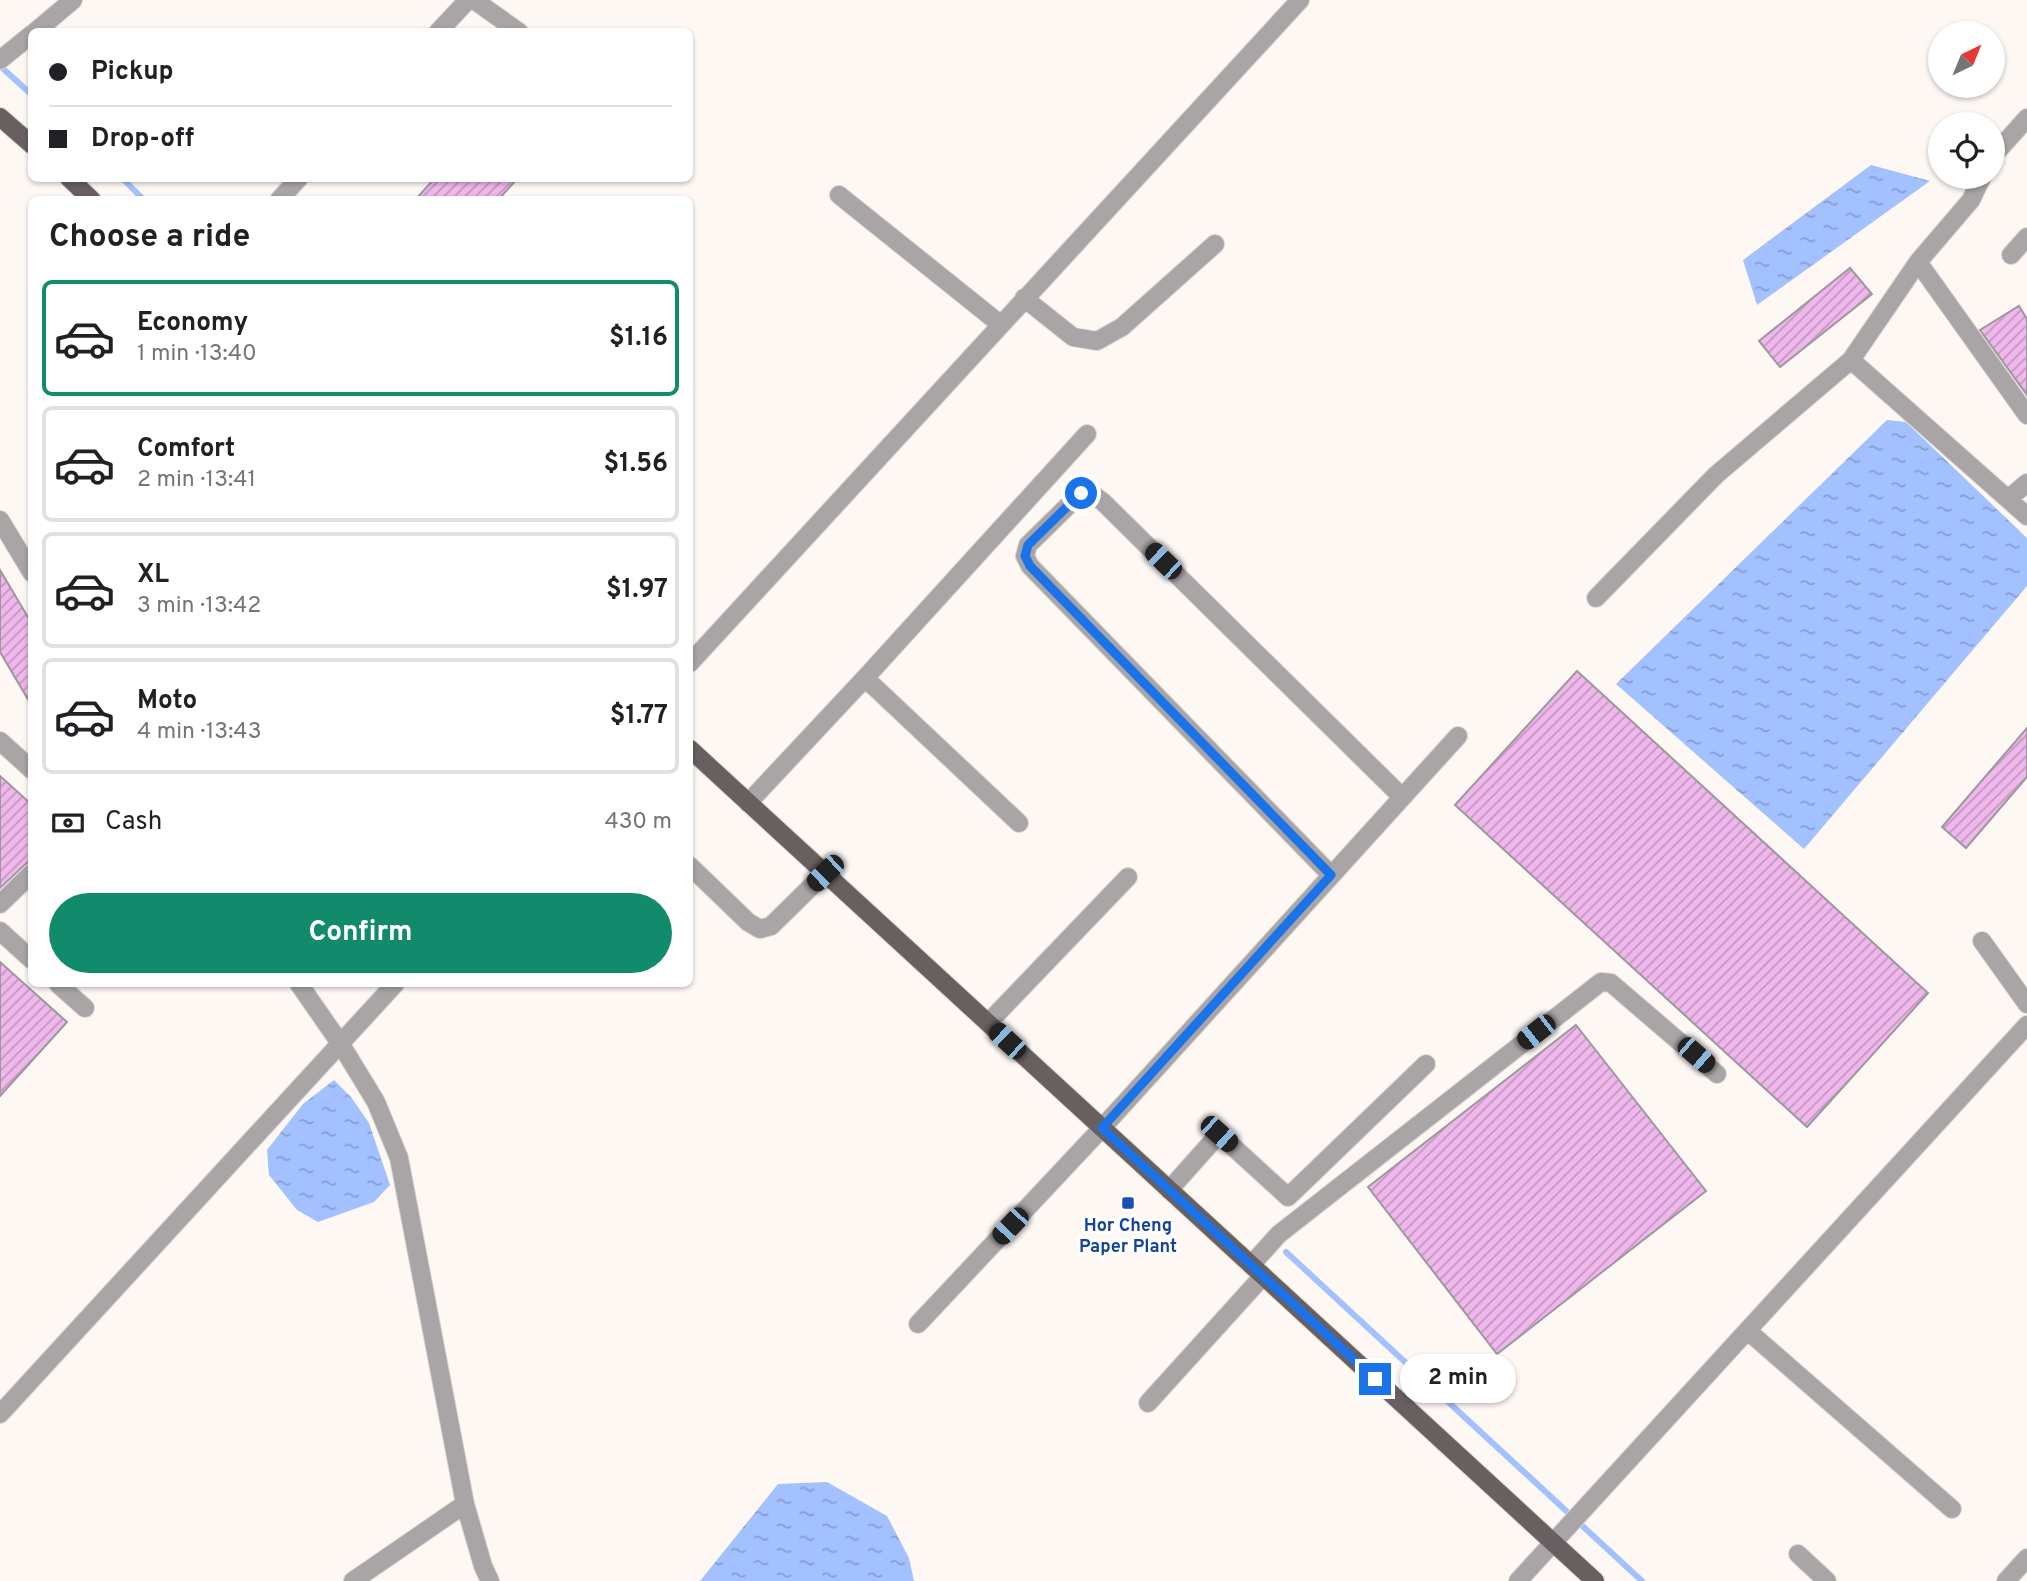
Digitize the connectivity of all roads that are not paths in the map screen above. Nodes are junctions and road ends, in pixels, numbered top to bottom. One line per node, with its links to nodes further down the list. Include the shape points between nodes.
1 (73, 0): 5 (street)
2 (468, 0): 6 (street)
3 (474, 0): 7 (street)
4 (1300, 0): 24 (street)
5 (39, 28)
6 (443, 28)
7 (513, 28)
8 (28, 37): 9 (street)
9 (0, 60)
10 (0, 117): 12 (main road)
11 (2024, 128): 13 (street)
12 (28, 142)
13 (2005, 145)
14 (72, 182): 18 (main road)
15 (295, 182): 19 (street)
16 (1976, 189): 23 (street)
17 (839, 195): 25 (street)
18 (88, 196)
19 (283, 196)
20 (2027, 237): 22 (street)
21 (1215, 244): 24 (street, via 1122,327 1097,341 1073,337)
22 (2011, 255)
23 (1918, 262): 26 (street); 27 (street)
24 (1024, 298): 25 (street)
25 (1000, 324): 35 (street)
26 (1851, 360): 30 (street); 34 (street, via 1716,475)
27 (2027, 415)
28 (1087, 434): 36 (street)
29 (2027, 483): 30 (street)
30 (2008, 499): 31 (street)
31 (2027, 516)
32 (1, 523): 33 (street)
33 (28, 567)
34 (1596, 598)
35 (693, 660)
36 (865, 678): 42 (street); 43 (street)
37 (1458, 736): 41 (street)
38 (0, 741): 40 (street)
39 (693, 752): 42 (main road)
40 (28, 766)
41 (1402, 797): 46 (street); 46 (street, via 1092,494 1081,493 1028,545 1025,556 1030,566)
42 (747, 803): 45 (main road)
43 (1019, 823)
44 (693, 869): 45 (street, via 760,929 771,926)
45 (825, 873): 58 (main road)
46 (1331, 875): 63 (street)
47 (28, 877): 49 (street)
48 (1128, 877): 58 (street)
49 (0, 904)
50 (0, 931): 52 (street)
51 (1982, 941): 56 (street)
52 (28, 956)
53 (62, 987): 57 (street)
54 (301, 987): 60 (street)
55 (392, 987): 60 (street)
56 (2027, 1004)
57 (85, 1007)
58 (988, 1023): 63 (main road)
59 (2027, 1026): 67 (street)
60 (340, 1042): 69 (street); 70 (street, via 376,1102 399,1158)
61 (1426, 1064): 64 (street, via 1288,1197 1219,1134)
62 (1717, 1074): 65 (street, via 1611,983 1601,982 1279,1234)
63 (1102, 1128): 64 (main road); 66 (street)
64 (1169, 1189): 65 (main road)
65 (1257, 1271): 68 (street); 72 (main road)
66 (918, 1324)
67 (1748, 1331): 71 (street); 72 (street)
68 (1148, 1403)
69 (0, 1414)
70 (464, 1504): 75 (street); 76 (street)
71 (1952, 1509)
72 (1559, 1537): 77 (street); 78 (main road)
73 (1798, 1554): 79 (street)
74 (2027, 1559): 80 (street)
75 (353, 1581)
76 (491, 1581)
77 (1518, 1581)
78 (1595, 1581)
79 (1827, 1581)
80 (2006, 1581)

